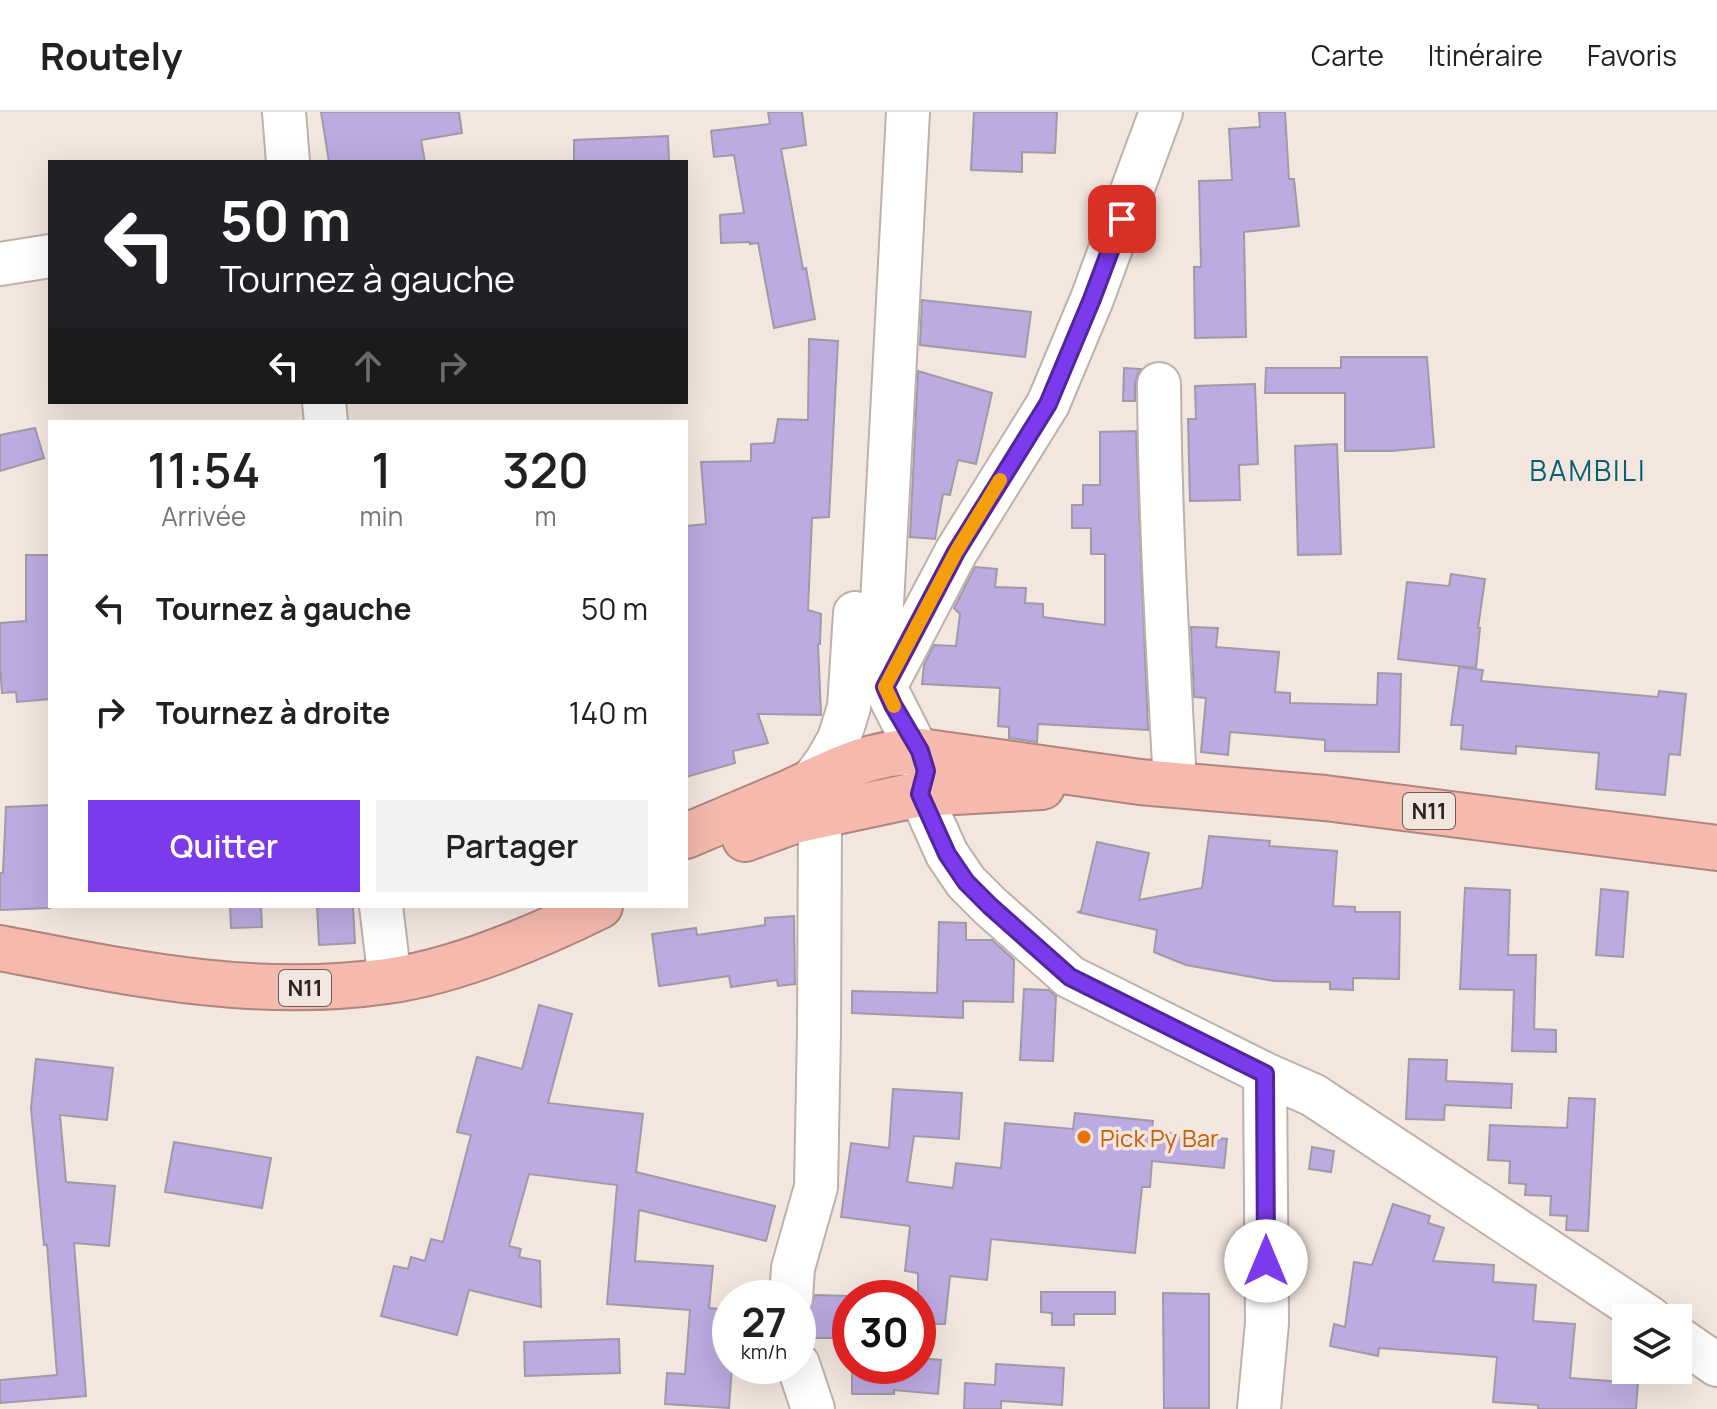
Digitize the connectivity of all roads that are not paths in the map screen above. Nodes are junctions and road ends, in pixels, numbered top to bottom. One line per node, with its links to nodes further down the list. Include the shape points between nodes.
1 (284, 112): 5 (street)
2 (880, 112): 15 (street, via 849,707 826,762)
3 (908, 112): 9 (street)
4 (1161, 112): 10 (street, via 1048,404)
5 (288, 160)
6 (48, 256): 7 (street)
7 (0, 264)
8 (1159, 384): 13 (street, via 1165,622)
9 (885, 545): 10 (street); 11 (street, via 880,642)
10 (956, 552): 11 (street)
11 (885, 687): 12 (street)
12 (920, 751): 13 (highway, N11); 14 (street, via 926,771); 15 (highway, N11, via 867,758 837,769)
13 (1158, 783): 14 (highway, N11); 17 (highway, N11, via 1325,798)
14 (920, 794): 15 (highway, N11); 25 (street, via 966,882 1070,977)
15 (818, 805): 16 (highway, N11); 18 (highway, N11, via 794,821); 26 (street, via 816,1187)
16 (688, 836)
17 (1717, 848)
18 (688, 863)
19 (381, 908): 24 (street)
20 (528, 908): 24 (highway, N11)
21 (596, 908): 24 (highway, N11, via 460,964)
22 (0, 926): 24 (highway, N11, via 144,947 325,957)
23 (0, 948): 24 (highway, N11, via 140,975 263,988 324,988)
24 (388, 966)
25 (1265, 1074): 27 (street, via 1313,1095); 32 (street, via 1267,1323)
26 (792, 1280)
27 (1629, 1304)
28 (1692, 1348): 29 (street)
29 (1717, 1365)
30 (805, 1384): 31 (street)
31 (813, 1409)
32 (1259, 1409)

